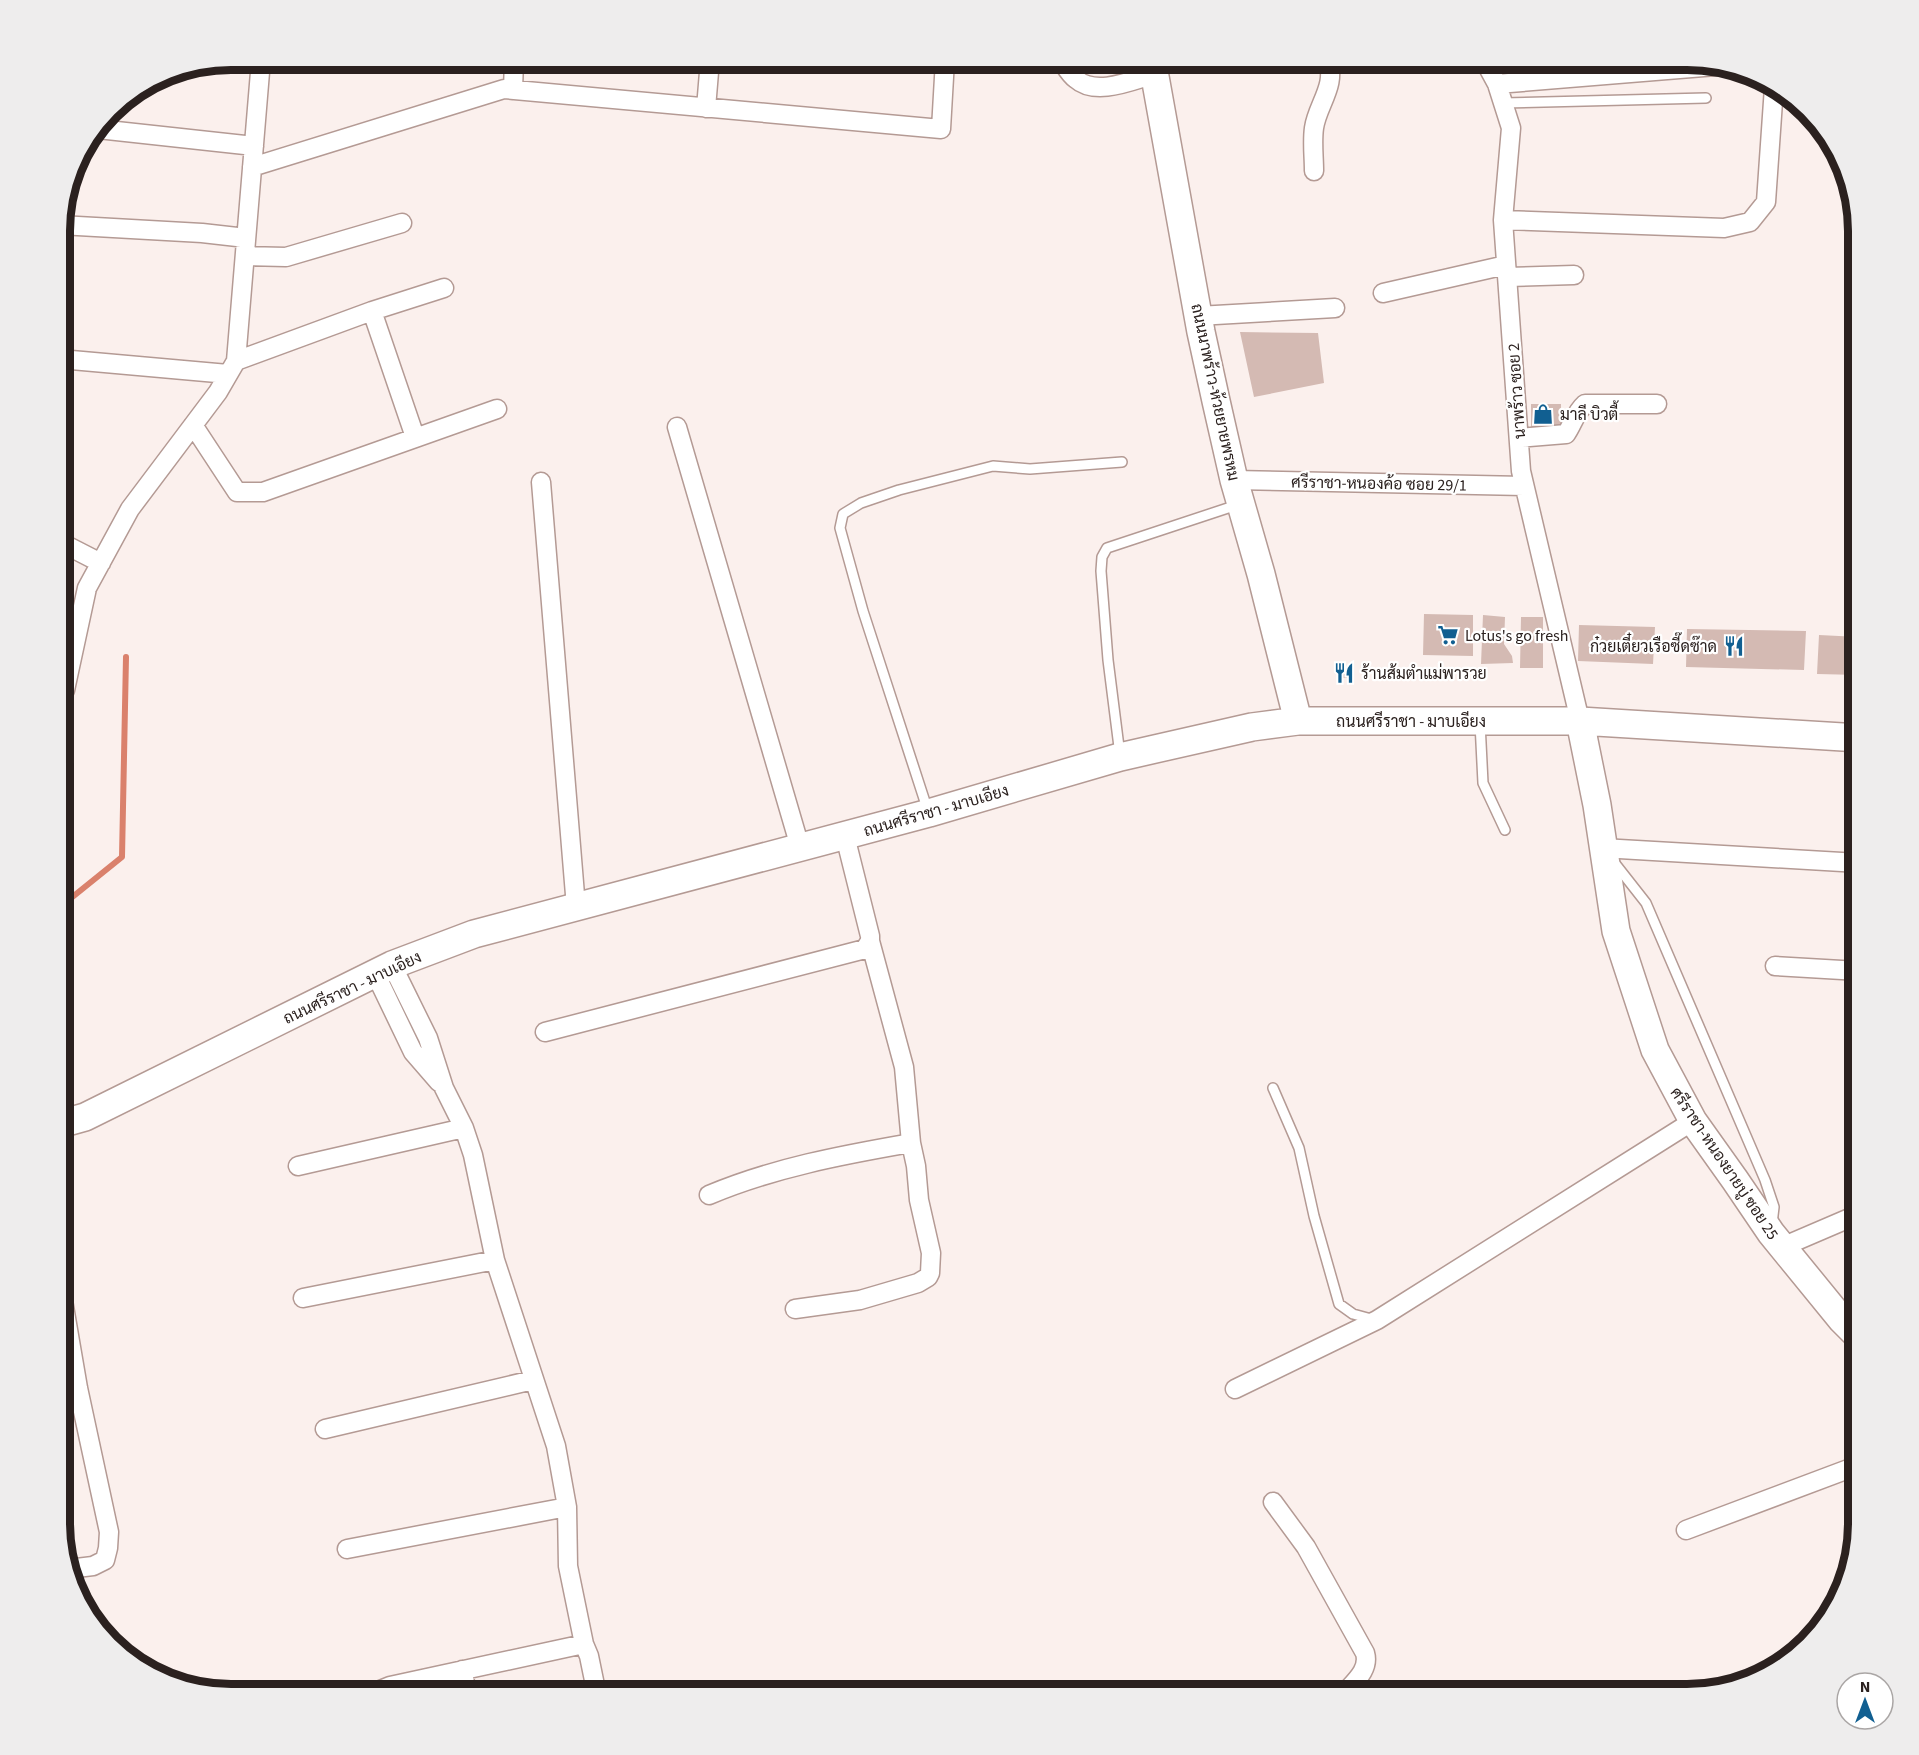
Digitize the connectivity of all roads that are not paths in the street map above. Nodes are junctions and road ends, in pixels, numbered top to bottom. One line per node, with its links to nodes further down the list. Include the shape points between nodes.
1 (260, 71): 18 (street)
2 (514, 71): 12 (street)
3 (709, 71): 16 (street)
4 (944, 71): 16 (street, via 941,129)
5 (1069, 71): 6 (street, via 1076,80 1093,86 1110,86)
6 (1144, 71)
7 (1154, 71): 31 (main road, ถนนนาพร้าว-ห้วยยายพรหม)
8 (1329, 71): 20 (street, via 1329,84 1314,127)
9 (1490, 71): 11 (street, นาพร้าว ซอย 2)
10 (1655, 71): 11 (street)
11 (1497, 84): 15 (street, นาพร้าว ซอย 2)
12 (513, 90): 16 (street); 19 (street, via 504,89)
13 (1773, 96): 21 (street, via 1766,202 1750,222 1725,228)
14 (1706, 98): 15 (lane)
15 (1503, 103): 21 (street, นาพร้าว ซอย 2, via 1511,128)
16 (706, 108)
17 (107, 130): 18 (street)
18 (254, 146): 19 (street)
19 (252, 167): 24 (street)
20 (1314, 171)
21 (1503, 220): 25 (street, นาพร้าว ซอย 2)
22 (402, 223): 24 (street, via 285,256)
23 (71, 226): 24 (street, via 202,233)
24 (246, 247): 33 (street)
25 (1506, 271): 26 (street); 28 (street); 39 (street, นาพร้าว ซอย 2)
26 (1574, 275)
27 (444, 288): 30 (street)
28 (1383, 293)
29 (1335, 308): 31 (street)
30 (372, 311): 33 (street); 38 (street)
31 (1198, 316): 43 (main road, ถนนนาพร้าว-ห้วยยายพรหม)
32 (71, 360): 33 (street)
33 (232, 367): 36 (street)
34 (1657, 404): 39 (street, via 1585,405 1566,434)
35 (497, 409): 38 (street)
36 (193, 425): 38 (street, via 237,492 263,492); 45 (street, via 130,509)
37 (677, 427): 55 (street)
38 (415, 437)
39 (1519, 438): 42 (street, นาพร้าว ซอย 2)
40 (1122, 462): 52 (lane, via 1030,469 993,466 899,490 861,503 843,514 840,528 854,580)
41 (541, 482): 58 (street)
42 (1524, 486): 43 (street, ศรีราชา-หนองค้อ ซอย 29/1); 49 (street, นาพร้าว ซอย 2)
43 (1238, 492): 47 (main road, ถนนนาพร้าว-ห้วยยายพรหม); 51 (lane, via 1107,548 1102,557 1108,660)
44 (71, 548): 45 (street)
45 (101, 563): 46 (street, via 87,588)
46 (71, 634)
47 (1298, 721): 48 (main road, ถนนศรีราชา - มาบเอียง); 51 (main road, ถนนศรีราชา - มาบเอียง, via 1252,727)
48 (1480, 721): 49 (main road, ถนนศรีราชา - มาบเอียง); 53 (lane, via 1483,783)
49 (1580, 721): 50 (main road, ถนนศรีราชา - มาบเอียง); 56 (main road, ศรีราชา-หนองยายบู่ ซอย 25)
50 (1848, 737)
51 (1120, 757): 52 (main road, ถนนศรีราชา - มาบเอียง)
52 (929, 813): 54 (main road, ถนนศรีราชา - มาบเอียง)
53 (1505, 830)
54 (845, 836): 55 (main road, ถนนศรีราชา - มาบเอียง); 59 (street)
55 (800, 848): 58 (main road, ถนนศรีราชา - มาบเอียง)
56 (1602, 848): 57 (street); 66 (main road, ศรีราชา-หนองยายบู่ ซอย 25, via 1616,931 1651,1039); 72 (lane, via 1646,903 1765,1180 1774,1207)
57 (1848, 862)
58 (576, 907): 61 (main road, ถนนศรีราชา - มาบเอียง, via 474,934)
59 (870, 941): 63 (street, via 865,949); 68 (street, via 904,1067)
60 (1775, 966): 62 (street)
61 (383, 969): 65 (main road, ถนนศรีราชา - มาบเอียง); 67 (street, via 413,1052 444,1088)
62 (1848, 970)
63 (546, 1032)
64 (1273, 1088): 76 (lane, via 1299,1148 1339,1304 1353,1314)
65 (71, 1121)
66 (1693, 1121): 72 (main road, ศรีราชา-หนองยายบู่ ซอย 25); 76 (street)
67 (464, 1128): 69 (street); 73 (street)
68 (911, 1143): 70 (street, via 829,1158 744,1180); 75 (street, via 931,1253 928,1277 860,1300)
69 (298, 1166)
70 (709, 1195)
71 (1848, 1217): 72 (street)
72 (1777, 1240): 77 (main road, ศรีราชา-หนองยายบู่ ซอย 25)
73 (495, 1260): 74 (street); 79 (street)
74 (303, 1298)
75 (795, 1309)
76 (1377, 1320): 80 (street)
77 (1848, 1326)
78 (71, 1347): 87 (street, via 109,1532 105,1560)
79 (533, 1380): 81 (street); 84 (street, via 555,1446)
80 (1235, 1389)
81 (325, 1429)
82 (1848, 1469): 85 (street)
83 (1274, 1502): 93 (street, via 1306,1547 1365,1653 1365,1668)
84 (567, 1507): 86 (street); 88 (street, via 568,1566)
85 (1686, 1530)
86 (347, 1549)
87 (77, 1568)
88 (584, 1644): 89 (street); 92 (street)
89 (462, 1670): 90 (street); 91 (street)
90 (399, 1684)
91 (465, 1684)
92 (595, 1684)
93 (1352, 1684)

